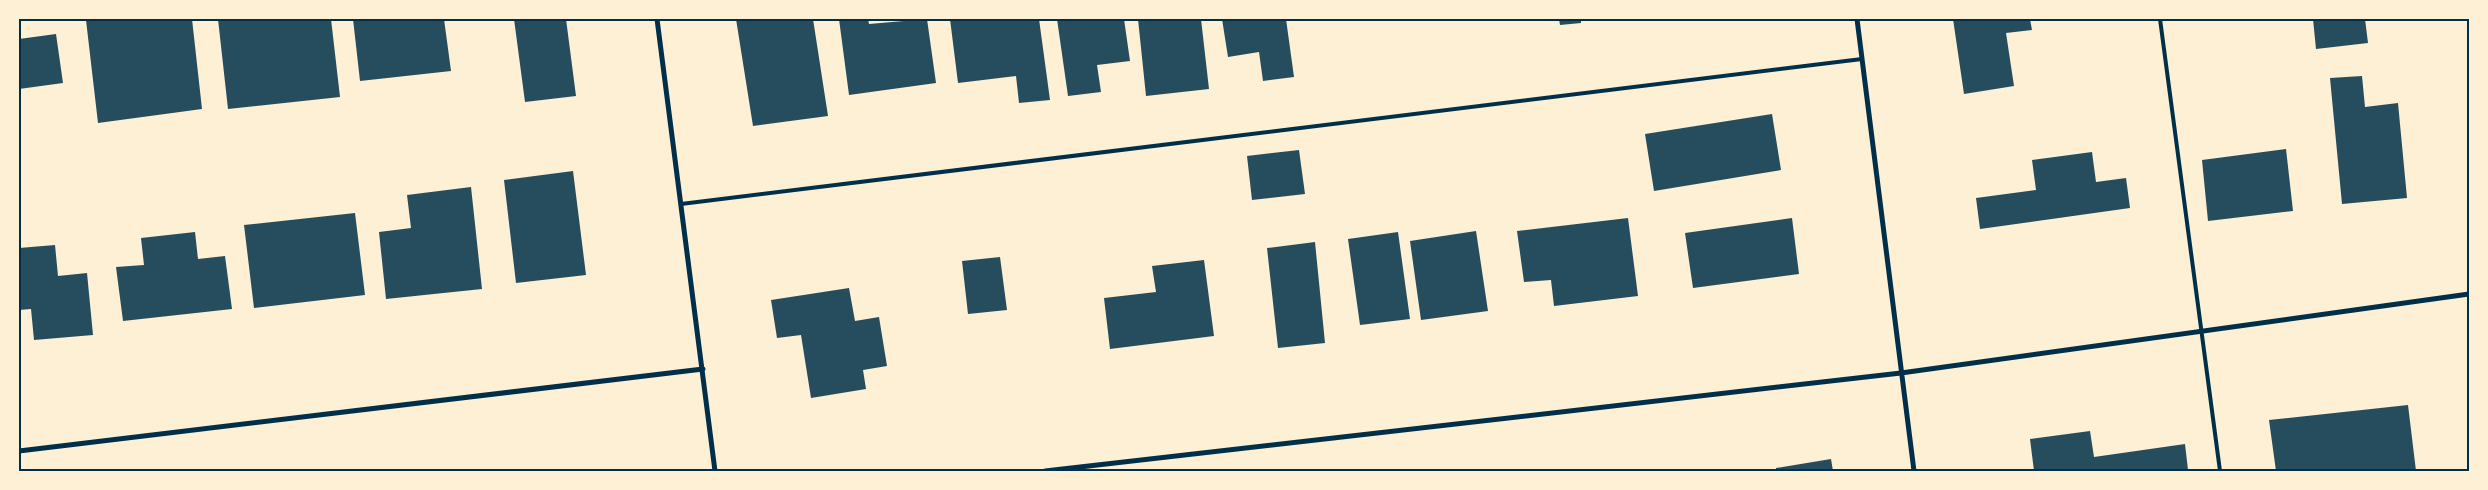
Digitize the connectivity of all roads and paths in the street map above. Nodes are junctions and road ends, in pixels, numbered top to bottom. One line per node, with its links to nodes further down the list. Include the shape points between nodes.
1 (657, 19): 5 (street)
2 (1857, 19): 4 (street)
3 (2160, 19): 7 (lane)
4 (1862, 59): 5 (lane); 9 (street)
5 (681, 204): 8 (street)
6 (2469, 294): 7 (street)
7 (2202, 331): 9 (street); 14 (lane)
8 (703, 368): 10 (street); 11 (street)
9 (1902, 373): 12 (street); 13 (street)
10 (19, 451)
11 (715, 471)
12 (1045, 471)
13 (1914, 471)
14 (2220, 471)

